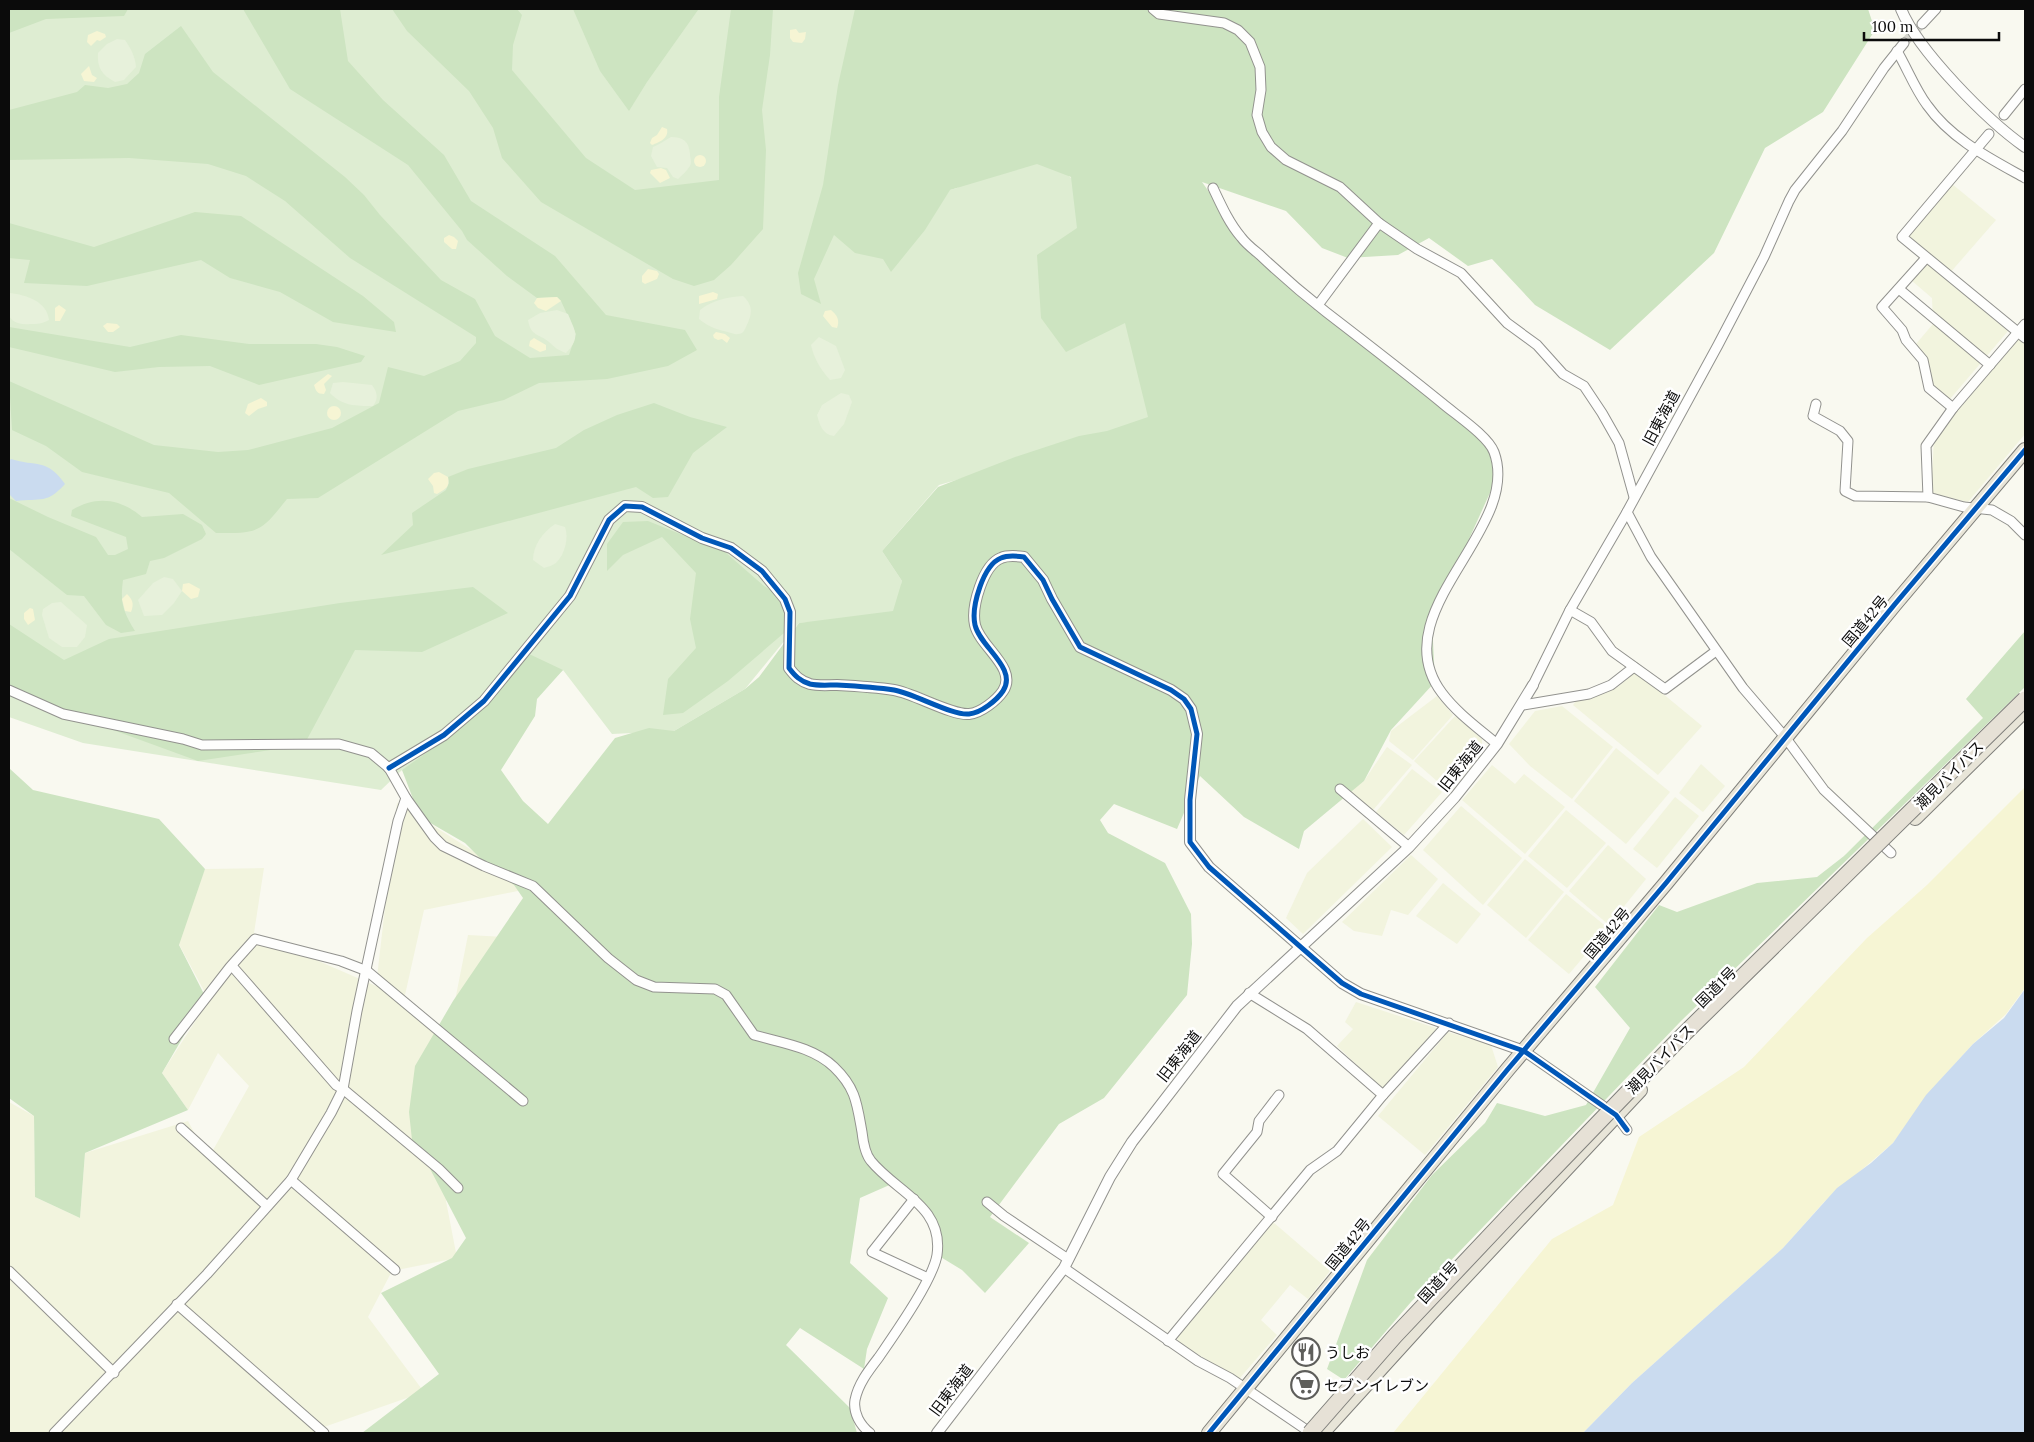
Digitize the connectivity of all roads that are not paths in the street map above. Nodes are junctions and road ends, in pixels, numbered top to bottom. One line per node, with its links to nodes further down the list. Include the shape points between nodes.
1 (1153, 9): 14 (street, via 1159,14 1224,23 1238,30 1250,42 1260,67 1257,115 1271,147 1286,160 1340,186)
2 (1901, 9): 10 (street, via 1933,57 2002,129)
3 (1936, 9): 4 (street)
4 (1922, 24)
5 (1904, 43): 6 (street, 旧東海道)
6 (1897, 51): 11 (street, via 1927,105); 24 (street, 旧東海道, via 1789,201 1718,345)
7 (2025, 89): 8 (street)
8 (2004, 115)
9 (1989, 134): 11 (street)
10 (2025, 147)
11 (1975, 150): 12 (street); 15 (street, via 1902,237)
12 (2025, 178)
13 (1213, 188): 17 (street, via 1241,237)
14 (1379, 223): 17 (street); 24 (street, via 1461,273 1507,323 1537,345 1563,374 1584,386 1619,444)
15 (1926, 258): 16 (street); 19 (street)
16 (1899, 289): 20 (street); 22 (street, via 1882,307 1922,360 1929,388)
17 (1318, 305): 38 (street, via 1412,378 1482,437 1493,451 1498,475 1497,493 1435,608 1427,636 1431,675 1441,692)
18 (2025, 324): 19 (street)
19 (2022, 335): 20 (street)
20 (1990, 365): 22 (street)
21 (1816, 404): 25 (street, via 1813,416 1840,431 1848,441 1845,491 1855,496)
22 (1953, 408): 25 (street, via 1926,446)
23 (2025, 450): 26 (highway, 国道42号)
24 (1634, 497): 27 (street, 旧東海道)
25 (1928, 497): 26 (street)
26 (1974, 509): 28 (street, via 1992,510 2011,521); 37 (highway, 国道42号)
27 (1627, 512): 29 (street, 旧東海道); 30 (street, via 1651,557)
28 (2025, 535)
29 (1570, 610): 31 (street, via 1591,622 1612,651); 32 (street, 旧東海道)
30 (1716, 651): 31 (street, via 1666,689); 37 (street)
31 (1634, 667): 35 (street, via 1611,685 1590,694)
32 (1533, 685): 35 (street, 旧東海道)
33 (9, 690): 39 (street, via 62,714 202,745 339,744 371,753)
34 (2025, 699): 77 (highway, 潮見バイパス, bridge, via 1673,1045 1395,1336)
35 (1523, 705): 38 (street, 旧東海道)
36 (2025, 710): 43 (highway, 国道1号)
37 (1785, 737): 43 (street, via 1824,790); 50 (highway, 国道42号)
38 (1497, 744): 42 (street, 旧東海道)
39 (389, 768): 41 (street); 44 (street, via 444,735 484,701 570,596 609,520 625,506 642,507 702,538 731,548 762,571 785,599 790,612 789,668 797,678 810,684 900,691 969,714 983,709 998,697 1004,690 1007,675 983,644 975,625 975,606 984,578 999,558 1024,557 1043,580 1080,647 1141,674 1184,700 1194,717 1197,734 1190,800 1190,842 1209,866)
40 (1340, 789): 42 (street)
41 (406, 798): 46 (street, via 398,821); 60 (street, via 443,846 533,886 608,958 636,980 654,987 714,989 726,995 754,1035 810,1050 824,1058 849,1082 869,1159)
42 (1408, 846): 44 (street, 旧東海道)
43 (1888, 850): 55 (highway, 国道1号, via 1700,1026)
44 (1301, 946): 47 (street, 旧東海道); 48 (street, via 1342,983 1361,994)
45 (232, 966): 46 (street, via 255,939); 49 (street); 51 (street, via 336,1086)
46 (367, 971): 51 (street); 54 (street)
47 (1249, 993): 53 (street, via 1307,1029); 64 (street, 旧東海道, via 1132,1142 1110,1177)
48 (1449, 1024): 50 (street); 53 (street)
49 (174, 1039)
50 (1524, 1051): 55 (street); 71 (highway, 国道42号)
51 (343, 1089): 58 (street); 59 (street)
52 (1279, 1095): 63 (street, via 1259,1120 1257,1132 1223,1174)
53 (1384, 1095): 63 (street, via 1337,1151 1310,1170)
54 (523, 1101)
55 (1616, 1115): 57 (street); 78 (highway, 国道1号)
56 (181, 1128): 62 (street)
57 (1628, 1130)
58 (291, 1180): 62 (street); 65 (street)
59 (458, 1188)
60 (914, 1199): 67 (street, via 933,1222 937,1236 937,1256); 67 (street, via 872,1252)
61 (986, 1202): 64 (street)
62 (268, 1206): 68 (street)
63 (1272, 1217): 69 (street)
64 (1066, 1263): 69 (street); 75 (street, 旧東海道)
65 (395, 1270)
66 (10, 1274): 70 (street)
67 (928, 1278): 74 (street, via 857,1391 856,1413)
68 (177, 1304): 70 (street); 73 (street)
69 (1168, 1341): 71 (street)
70 (114, 1372): 72 (street)
71 (1245, 1389): 76 (highway, 国道42号); 77 (street)
72 (54, 1433)
73 (324, 1433)
74 (870, 1433)
75 (937, 1433)
76 (1209, 1433)
77 (1311, 1433)
78 (1322, 1433)

